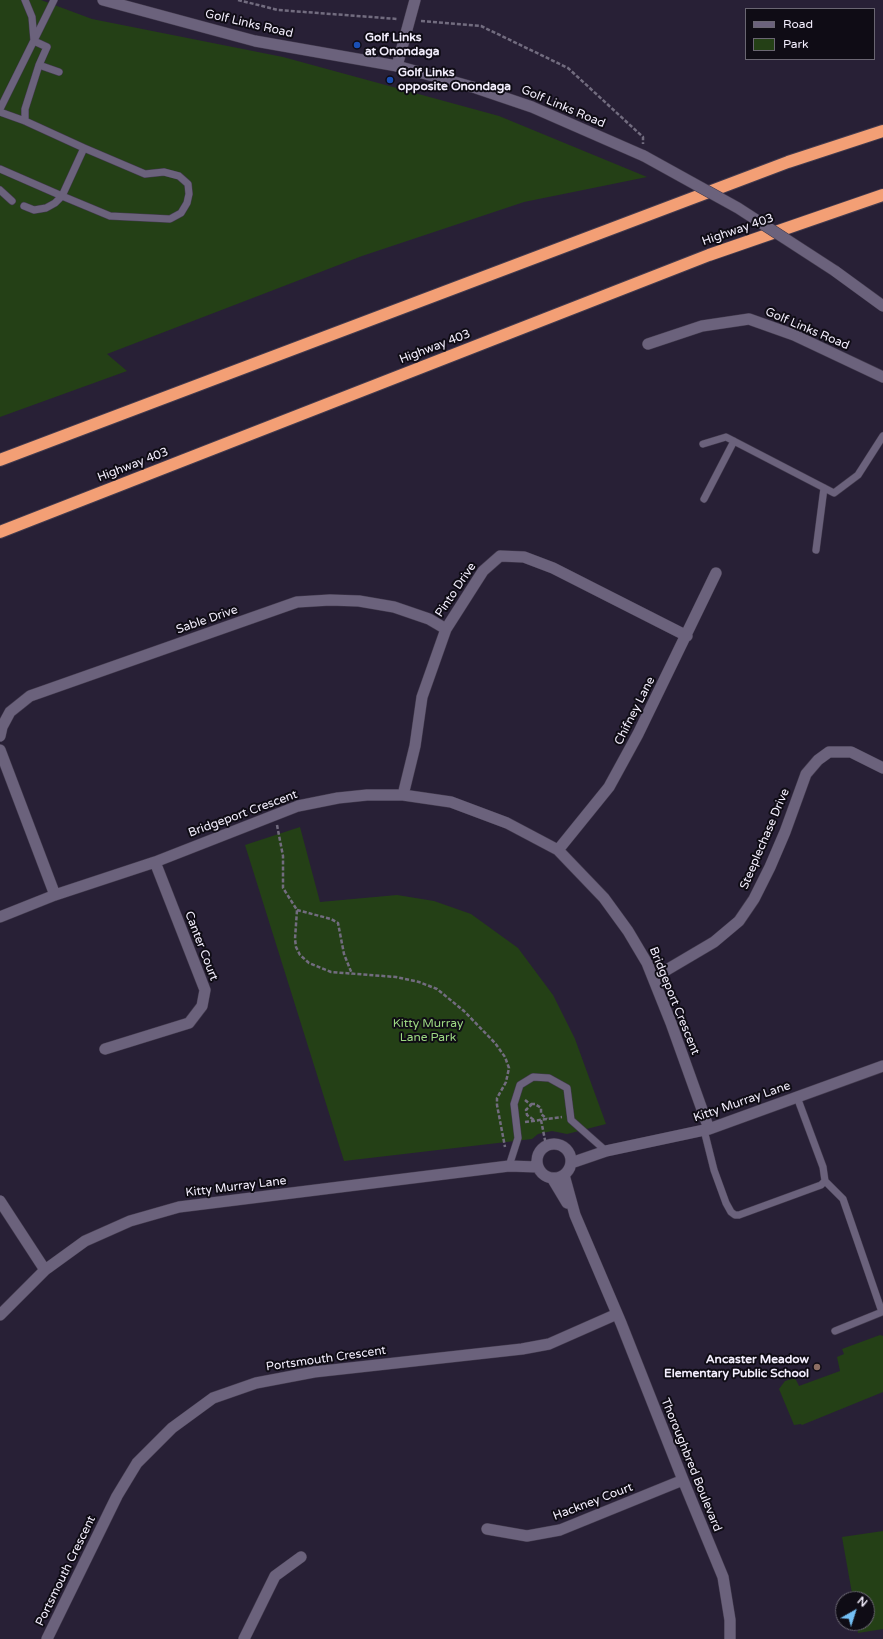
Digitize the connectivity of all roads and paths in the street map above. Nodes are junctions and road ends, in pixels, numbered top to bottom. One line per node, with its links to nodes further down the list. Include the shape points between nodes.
1 (25, 0): 7 (lane, via 32,17)
2 (54, 0): 7 (lane)
3 (103, 0): 9 (street, Golf Links Road, via 255,41)
4 (238, 0): 6 (path, via 278,10)
5 (415, 0): 6 (street)
6 (410, 20): 9 (street); 17 (path, via 481,26 568,68 643,137)
7 (34, 41): 8 (lane, via 47,47); 11 (lane)
8 (39, 65): 10 (lane); 14 (lane, via 25,109)
9 (397, 66): 17 (street, Golf Links Road, via 532,107)
10 (58, 72)
11 (2, 101): 12 (lane)
12 (0, 109)
13 (0, 112): 14 (lane)
14 (25, 121): 16 (lane)
15 (883, 131): 30 (highway, via 788,162)
16 (84, 148): 21 (lane); 21 (lane, via 145,174 164,172 179,176 188,184 187,203 180,213 170,219 110,216)
17 (644, 156): 24 (street, Golf Links Road, bridge, via 738,208 835,271)
18 (0, 169): 21 (lane)
19 (0, 190): 22 (lane)
20 (883, 195): 33 (highway, Highway 403, via 709,255)
21 (62, 196): 23 (lane, via 46,208 34,210)
22 (12, 201)
23 (24, 206)
24 (883, 306)
25 (648, 344): 26 (street, Golf Links Road, via 702,326 749,319 794,335)
26 (883, 377)
27 (883, 436): 31 (lane, via 858,474 834,493)
28 (734, 442): 29 (lane, via 726,437); 31 (lane); 32 (lane)
29 (703, 444)
30 (0, 460)
31 (824, 488): 34 (lane)
32 (704, 499)
33 (0, 532)
34 (816, 550)
35 (716, 573): 37 (street, Chifney Lane)
36 (446, 629): 37 (street, Pinto Drive, via 483,571 500,556 524,557 553,568); 38 (street, Sable Drive, via 429,619 394,607 359,601 297,602 30,696 10,712); 41 (street, Pinto Drive, via 422,697 415,746)
37 (686, 636): 43 (street, Chifney Lane, via 609,787)
38 (0, 736)
39 (0, 750): 45 (street)
40 (883, 768): 49 (street, Steeplechase Drive, via 852,752 829,752 818,760 806,774 770,867 739,921 714,942)
41 (403, 795): 42 (street, Bridgeport Crescent, via 338,798 298,806); 43 (street, Bridgeport Crescent, via 452,802 507,823)
42 (276, 815): 44 (street, Bridgeport Crescent); 46 (path, via 283,856 283,888)
43 (558, 850): 49 (street, Bridgeport Crescent, via 604,898 628,931)
44 (155, 862): 45 (street, Bridgeport Crescent); 50 (street, Canter Court, via 204,990 202,1006 189,1023)
45 (55, 895): 47 (street, Bridgeport Crescent)
46 (297, 910): 48 (path, via 338,923 344,954); 48 (path, via 295,939 300,955 309,963 331,972)
47 (0, 917)
48 (352, 974): 66 (path, via 396,977 419,982 437,990 464,1011 495,1043 509,1068 506,1082 497,1098)
49 (653, 978): 60 (street, Bridgeport Crescent, via 671,1022)
50 (105, 1049)
51 (883, 1066): 52 (street, Kitty Murray Lane)
52 (797, 1097): 60 (street, Kitty Murray Lane); 70 (lane, via 823,1167)
53 (515, 1099): 54 (path, via 523,1098); 55 (lane, via 520,1085 533,1077 549,1078 567,1088); 59 (lane)
54 (531, 1104): 56 (path, via 540,1108 541,1114); 58 (path, via 526,1110 527,1115)
55 (570, 1116): 56 (path); 62 (lane, via 571,1120)
56 (548, 1119): 57 (path)
57 (542, 1120): 58 (path); 61 (path)
58 (534, 1121): 59 (path)
59 (516, 1123): 66 (lane, via 518,1138)
60 (706, 1129): 62 (street, Kitty Murray Lane); 70 (lane, via 714,1170 730,1212 735,1216 821,1185)
61 (546, 1145): 63 (street, via 559,1144); 64 (street)
62 (606, 1151): 63 (street, Kitty Murray Lane); 65 (street, Kitty Murray Lane)
63 (568, 1152): 65 (street)
64 (538, 1154): 66 (street, Kitty Murray Lane); 67 (street)
65 (571, 1163): 68 (street)
66 (508, 1166): 67 (street, Kitty Murray Lane); 73 (street, Kitty Murray Lane, via 179,1207 130,1221 85,1241)
67 (538, 1167): 69 (street, via 545,1176)
68 (564, 1175): 69 (street); 72 (street, Thoroughbred Boulevard)
69 (552, 1178): 72 (street, Thoroughbred Boulevard)
70 (824, 1181): 76 (lane, via 843,1199 882,1312)
71 (0, 1201): 73 (street)
72 (575, 1215): 74 (street, Thoroughbred Boulevard)
73 (45, 1270): 75 (street, Kitty Murray Lane)
74 (617, 1314): 77 (street, Thoroughbred Boulevard); 80 (street, Portsmouth Crescent, via 549,1344 314,1372 256,1383 213,1398 172,1428 137,1463 117,1496)
75 (0, 1315)
76 (836, 1331)
77 (683, 1480): 78 (street, Hackney Court, via 560,1530 527,1536); 82 (street, Thoroughbred Boulevard, via 723,1577 730,1620)
78 (487, 1529)
79 (301, 1557): 81 (street, via 275,1576)
80 (47, 1639)
81 (244, 1639)
82 (730, 1639)

